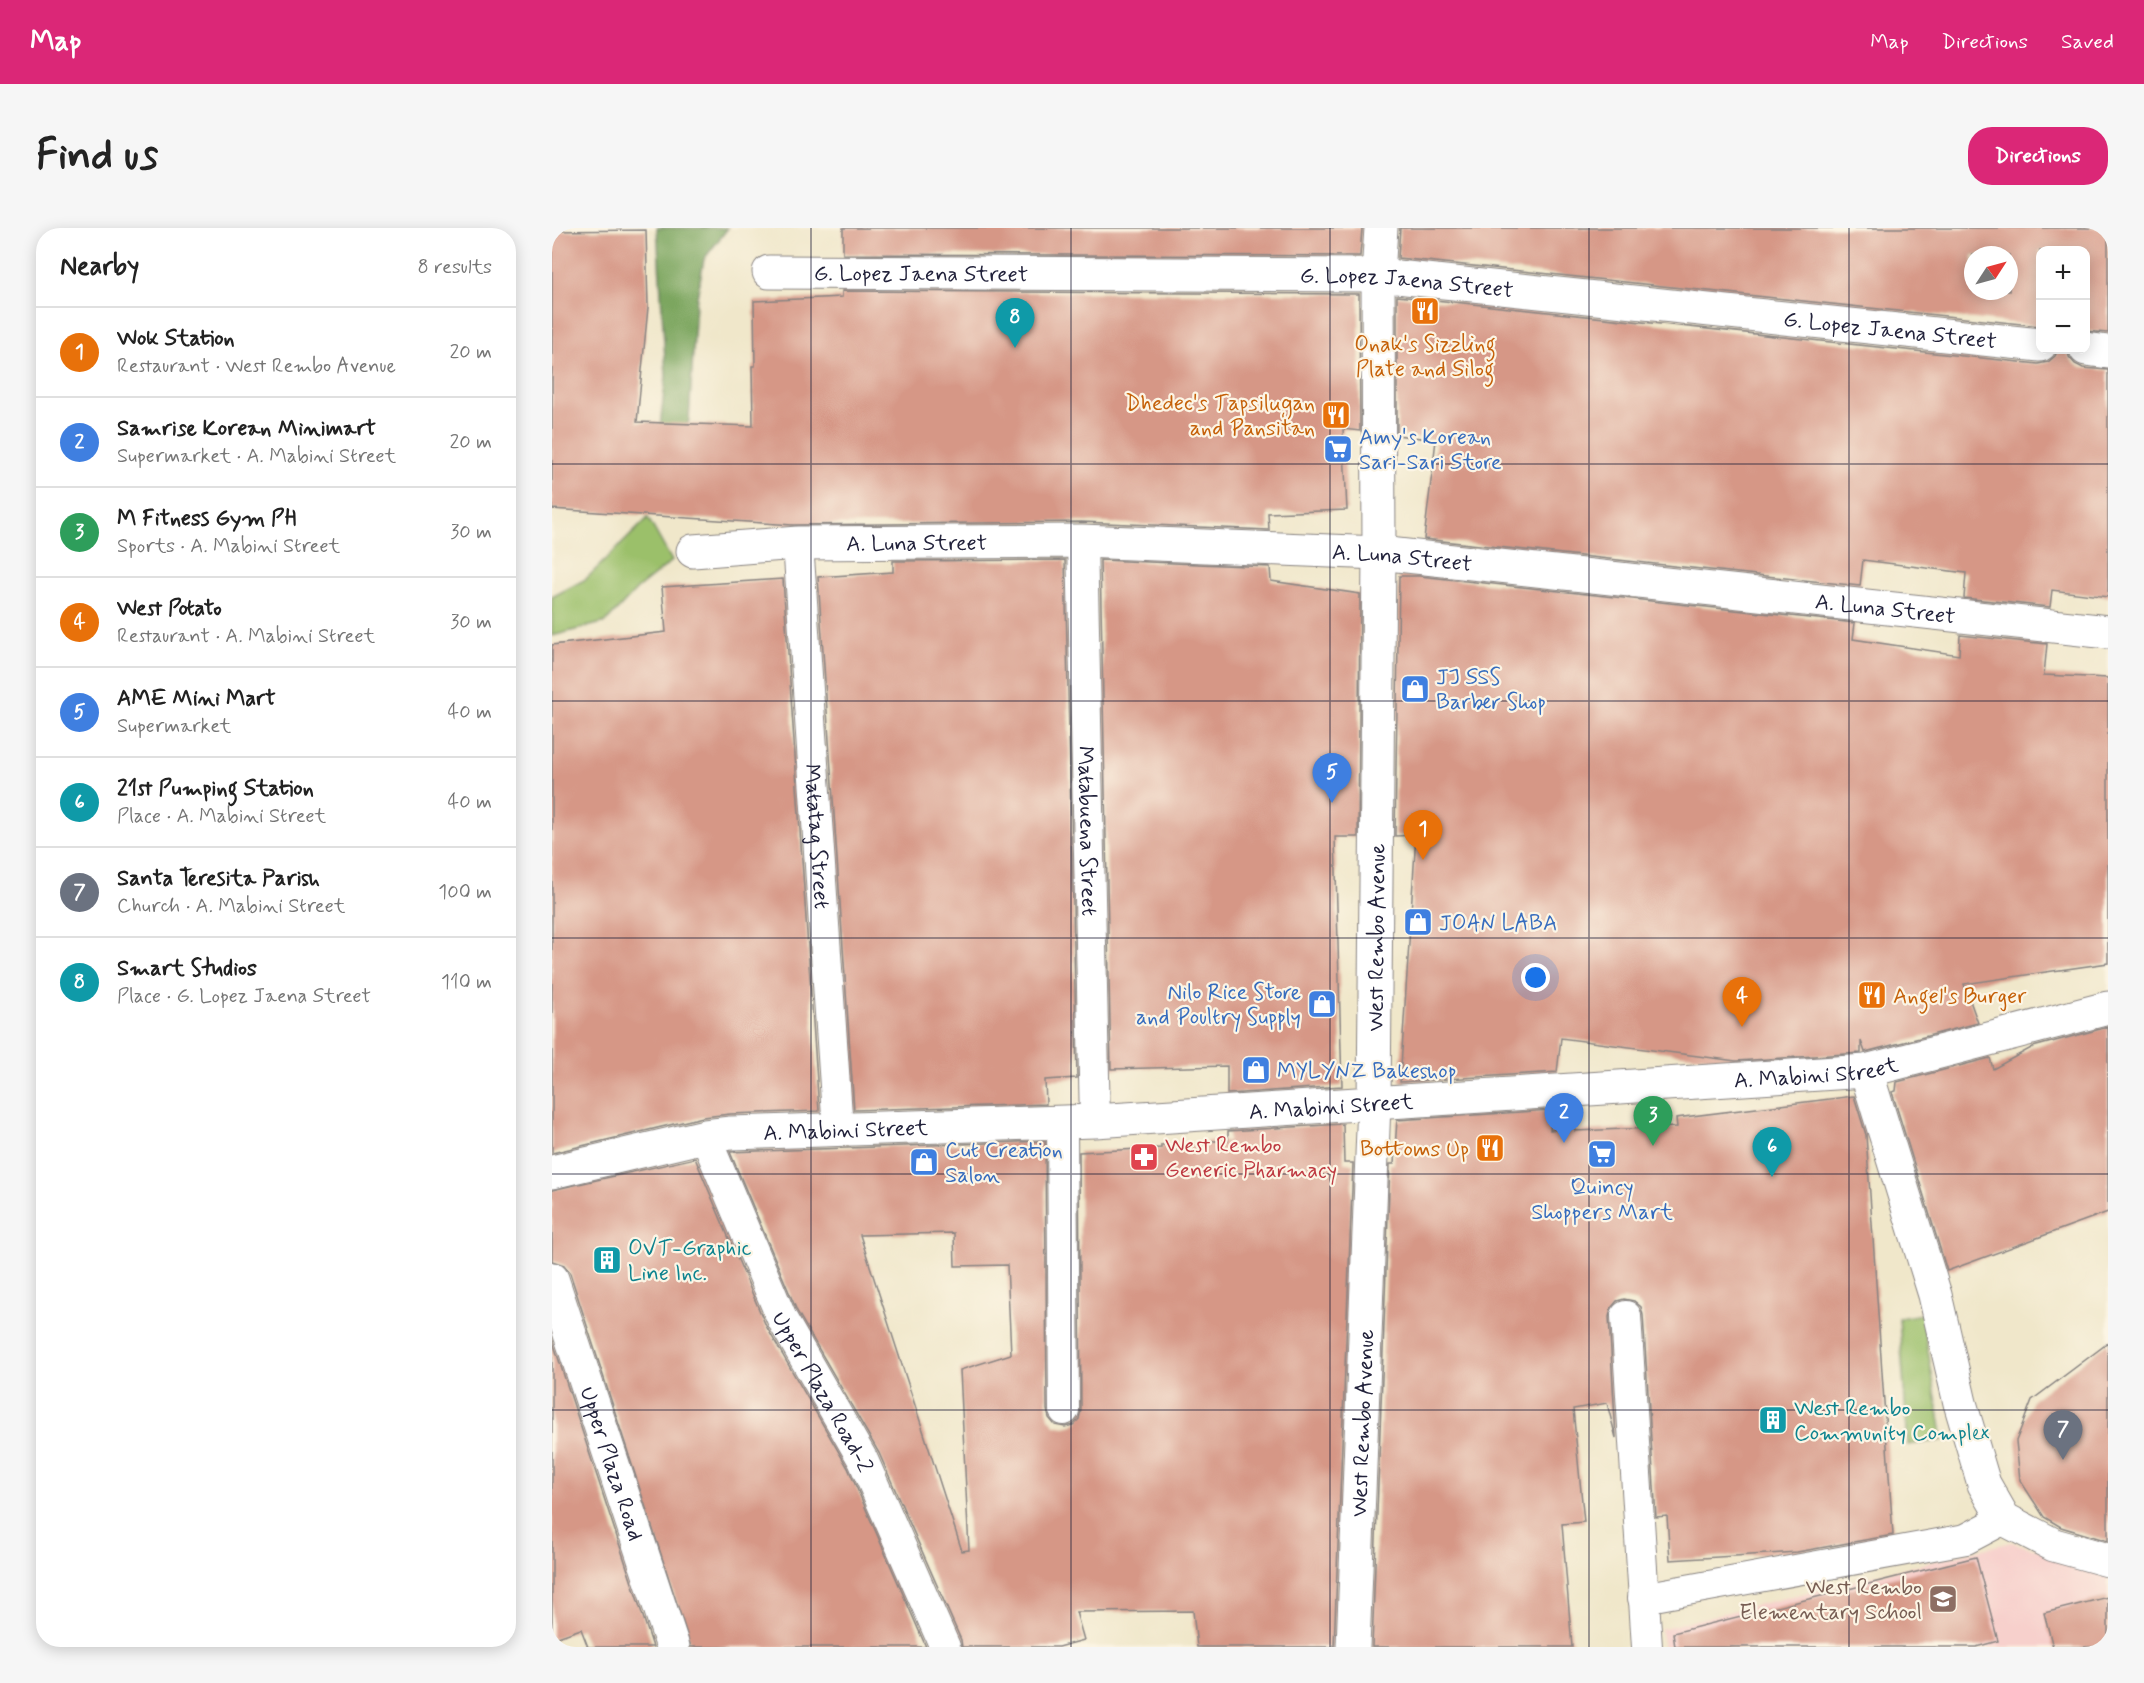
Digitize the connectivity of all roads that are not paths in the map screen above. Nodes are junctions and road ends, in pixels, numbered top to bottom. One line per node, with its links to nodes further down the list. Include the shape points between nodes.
1 (1381, 228): 3 (street, West Rembo Avenue)
2 (770, 272): 3 (street, G. Lopez Jaena Street)
3 (1378, 276): 4 (street, G. Lopez Jaena Street); 10 (street, West Rembo Avenue)
4 (2036, 345)
5 (2090, 350): 6 (street)
6 (2108, 352)
7 (1082, 541): 8 (street, A. Luna Street); 10 (street, A. Luna Street); 15 (lane, Matabuena Street)
8 (798, 543): 9 (street, A. Luna Street); 17 (lane, Matatag Street)
9 (693, 551)
10 (1379, 553): 11 (street, A. Luna Street); 14 (street, West Rembo Avenue)
11 (2108, 632)
12 (2108, 1008): 13 (street, A. Mabini Street)
13 (1866, 1071): 14 (street, A. Mabini Street); 23 (street, via 1935,1295 1984,1484)
14 (1374, 1102): 15 (street, A. Mabini Street); 28 (street, West Rembo Avenue)
15 (1095, 1121): 16 (street, A. Mabini Street)
16 (1062, 1123): 17 (street, A. Mabini Street); 22 (lane)
17 (838, 1130): 18 (street, A. Mabini Street)
18 (705, 1136): 19 (street, A. Mabini Street); 27 (lane, Upper Plaza Road-2, via 782,1319 863,1460)
19 (552, 1172)
20 (552, 1279): 26 (street, Upper Plaza Road)
21 (1626, 1316): 25 (lane)
22 (1064, 1410)
23 (2004, 1519): 24 (street, via 2054,1545); 25 (lane, via 1966,1539)
24 (2108, 1560)
25 (1643, 1598): 29 (lane)
26 (674, 1647)
27 (945, 1647)
28 (1353, 1647)
29 (1647, 1647)

